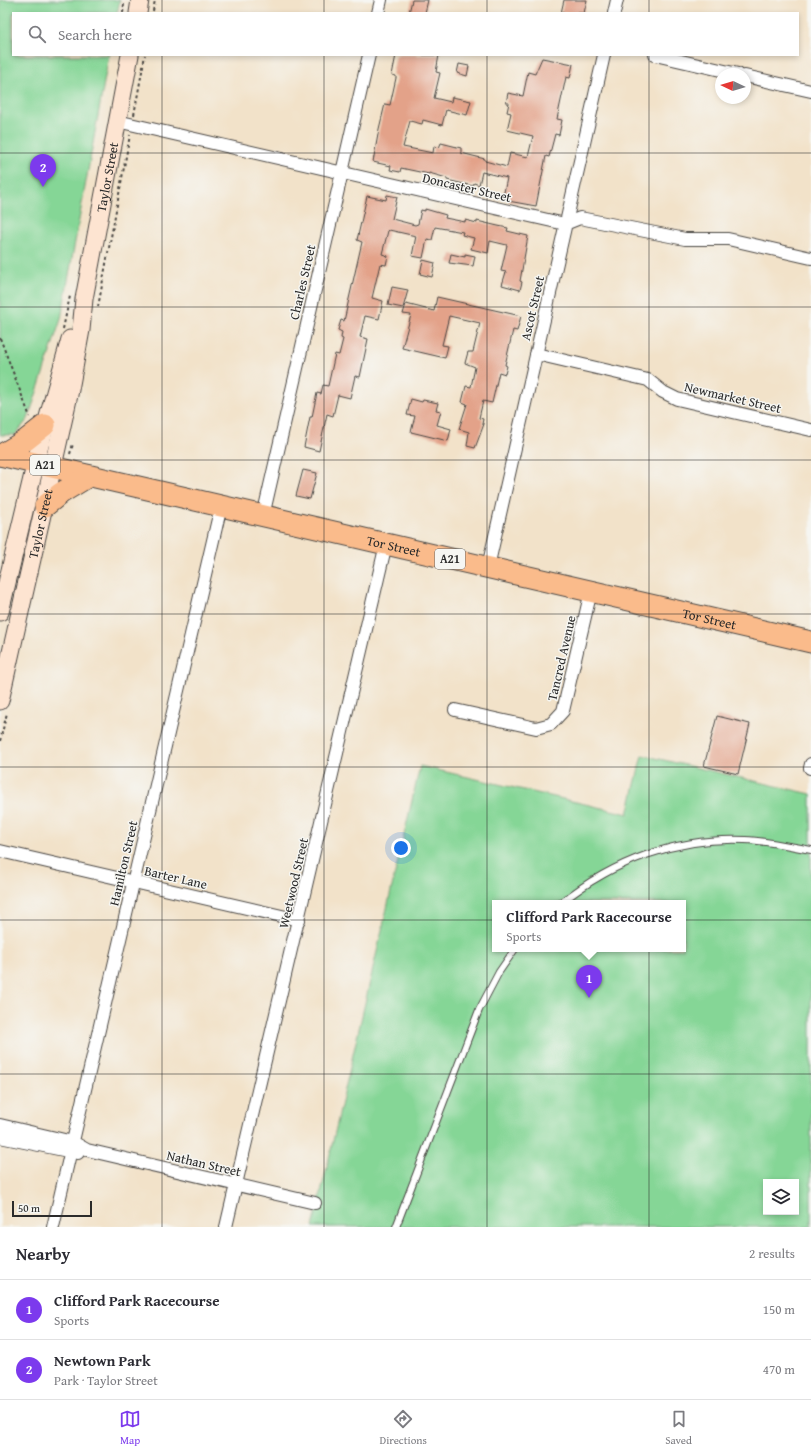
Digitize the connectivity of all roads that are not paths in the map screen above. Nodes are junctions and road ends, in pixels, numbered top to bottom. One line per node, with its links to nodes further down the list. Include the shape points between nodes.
1 (140, 0): 4 (street)
2 (381, 0): 5 (street)
3 (616, 0): 6 (street)
4 (138, 12)
5 (378, 12)
6 (614, 12)
7 (130, 56): 14 (street, Taylor Street)
8 (369, 56): 15 (street, Charles Street)
9 (604, 56): 16 (street, Ascot Street)
10 (659, 56): 11 (street)
11 (715, 69)
12 (751, 77): 13 (street)
13 (811, 91)
14 (125, 123): 15 (street, Doncaster Street); 18 (street, Taylor Street)
15 (341, 172): 16 (street, Doncaster Street); 27 (street, Charles Street)
16 (565, 224): 17 (street, Doncaster Street, via 580,218 685,239 728,239); 19 (street, Ascot Street)
17 (811, 258)
18 (77, 297): 20 (street, Taylor Street, via 73,329); 23 (street, Taylor Street, via 81,330)
19 (536, 354): 21 (street, Newmarket Street, via 648,380 663,392 678,399); 29 (street, Ascot Street)
20 (40, 419): 22 (highway, via 26,440); 23 (street, Taylor Street)
21 (811, 430)
22 (0, 455): 23 (highway, Tor Street / A21)
23 (53, 462): 24 (highway, Tor Street / A21); 25 (street, Taylor Street); 31 (street, Taylor Street)
24 (90, 476): 25 (highway); 26 (highway, Tor Street / A21)
25 (45, 506): 33 (street, Taylor Street)
26 (222, 506): 27 (highway, Tor Street / A21); 37 (street, Hamilton Street)
27 (263, 516): 28 (highway, Tor Street / A21)
28 (386, 544): 29 (highway, Tor Street / A21); 39 (street, Weetwood Street)
29 (488, 568): 30 (highway, Tor Street / A21)
30 (591, 592): 32 (highway, Tor Street / A21); 34 (street, Tancred Avenue, via 563,711 551,724 536,728)
31 (0, 612)
32 (811, 642)
33 (0, 701)
34 (455, 710)
35 (0, 850): 37 (street, Barter Lane)
36 (811, 850): 38 (lane, via 744,840 681,845 616,867)
37 (133, 881): 39 (street, Barter Lane); 43 (street, Hamilton Street)
38 (565, 900)
39 (299, 920): 44 (street, Weetwood Street)
40 (513, 952): 48 (lane, via 479,1010)
41 (0, 1125): 43 (street, Nathan Street)
42 (0, 1137): 43 (street, Nathan Street)
43 (72, 1147): 44 (street, Nathan Street, via 79,1153 87,1150); 46 (street, Hamilton Street)
44 (236, 1185): 45 (street, Nathan Street); 47 (street, Weetwood Street)
45 (315, 1203)
46 (53, 1227)
47 (226, 1227)
48 (396, 1227)

